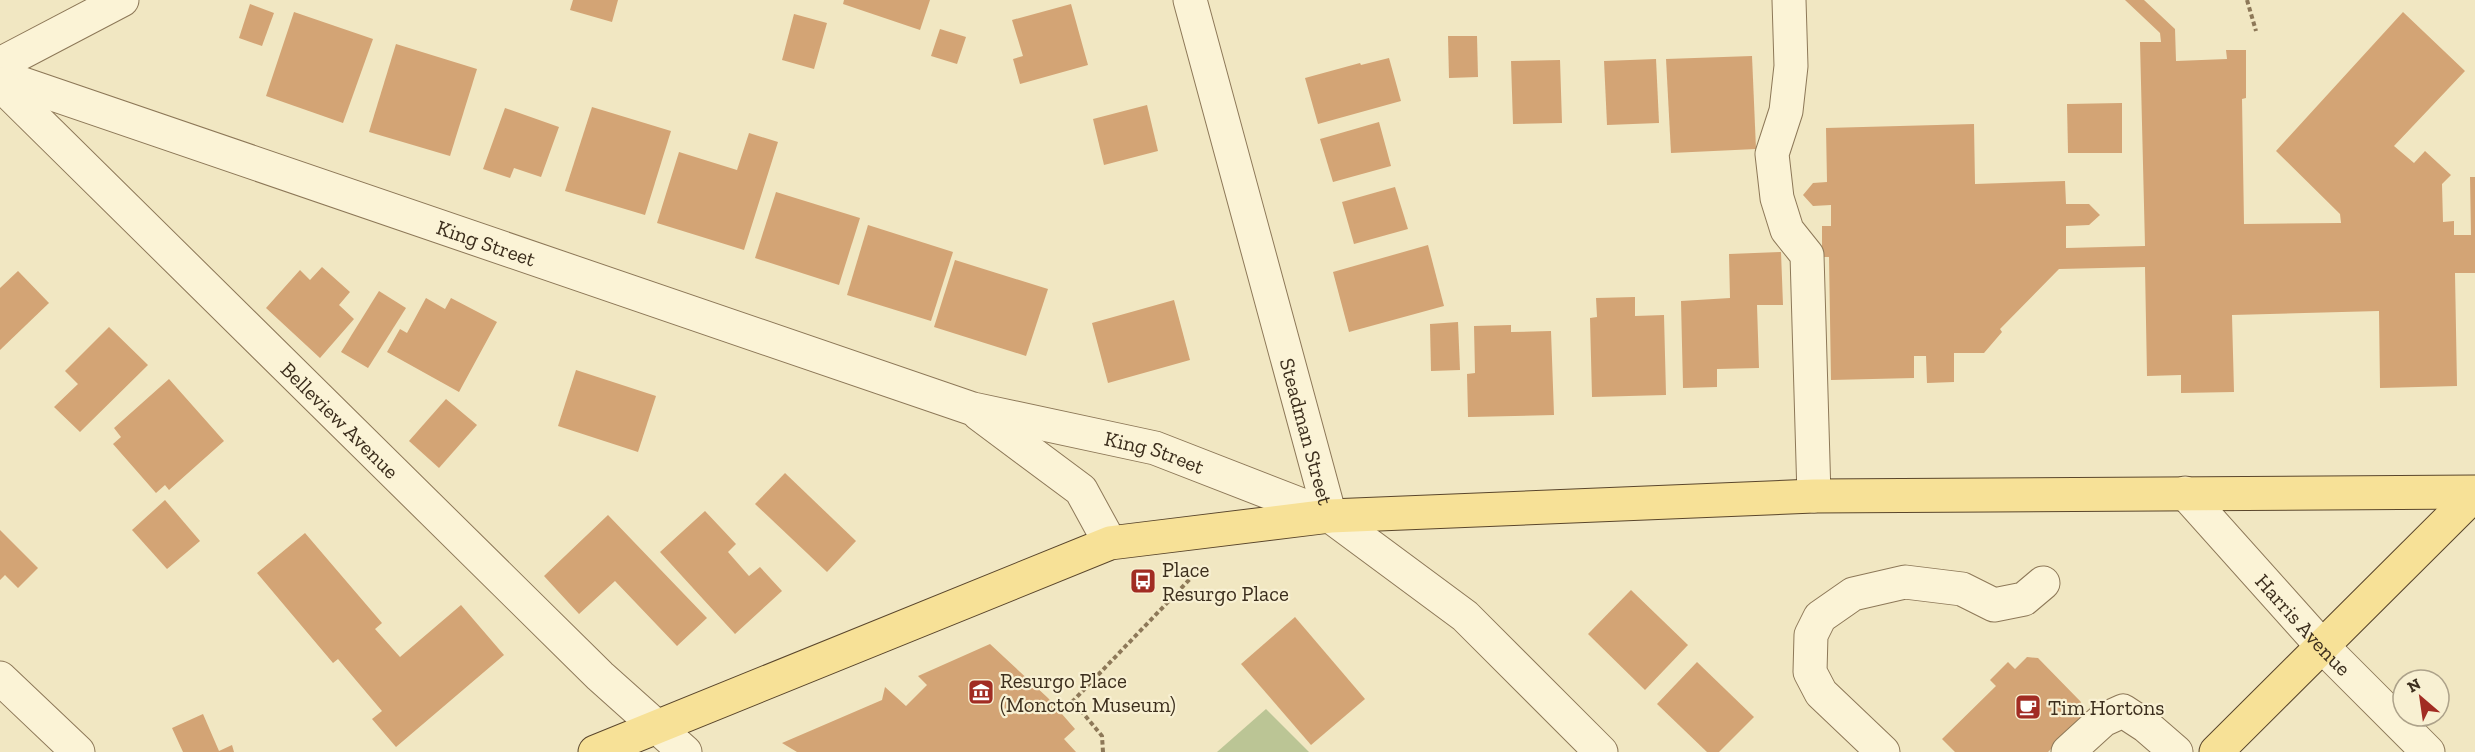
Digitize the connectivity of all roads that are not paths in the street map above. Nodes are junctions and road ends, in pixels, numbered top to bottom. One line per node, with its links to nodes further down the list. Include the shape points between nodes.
1 (122, 0): 4 (street)
2 (1190, 0): 11 (street, Steadman Street)
3 (1789, 0): 10 (street, via 1791,66 1786,111 1772,154 1777,198 1786,230 1807,255)
4 (0, 64)
5 (0, 76): 7 (street, King Street)
6 (0, 84): 16 (street, Belleview Avenue, via 600,676)
7 (973, 409): 11 (street, King Street, via 1155,448); 12 (street, King Street, via 1081,490)
8 (2185, 493): 9 (main road); 10 (main road); 14 (street, Harris Avenue)
9 (2475, 493): 14 (main road)
10 (1814, 496): 11 (main road)
11 (1330, 516): 12 (main road); 20 (street, Steadman Street, via 1465,616)
12 (1110, 543): 16 (main road)
13 (2043, 583): 21 (street, via 2024,599 1994,605 1962,589 1905,582 1853,594 1820,617 1811,634 1810,672 1821,693)
14 (2322, 646): 24 (main road); 25 (street, Harris Avenue)
15 (0, 678): 17 (street)
16 (657, 727): 18 (main road); 19 (street, Belleview Avenue)
17 (78, 752)
18 (595, 752)
19 (685, 752)
20 (1601, 752)
21 (1883, 752)
22 (2068, 752): 23 (street, via 2103,720 2123,711)
23 (2175, 752)
24 (2216, 752)
25 (2428, 752)

